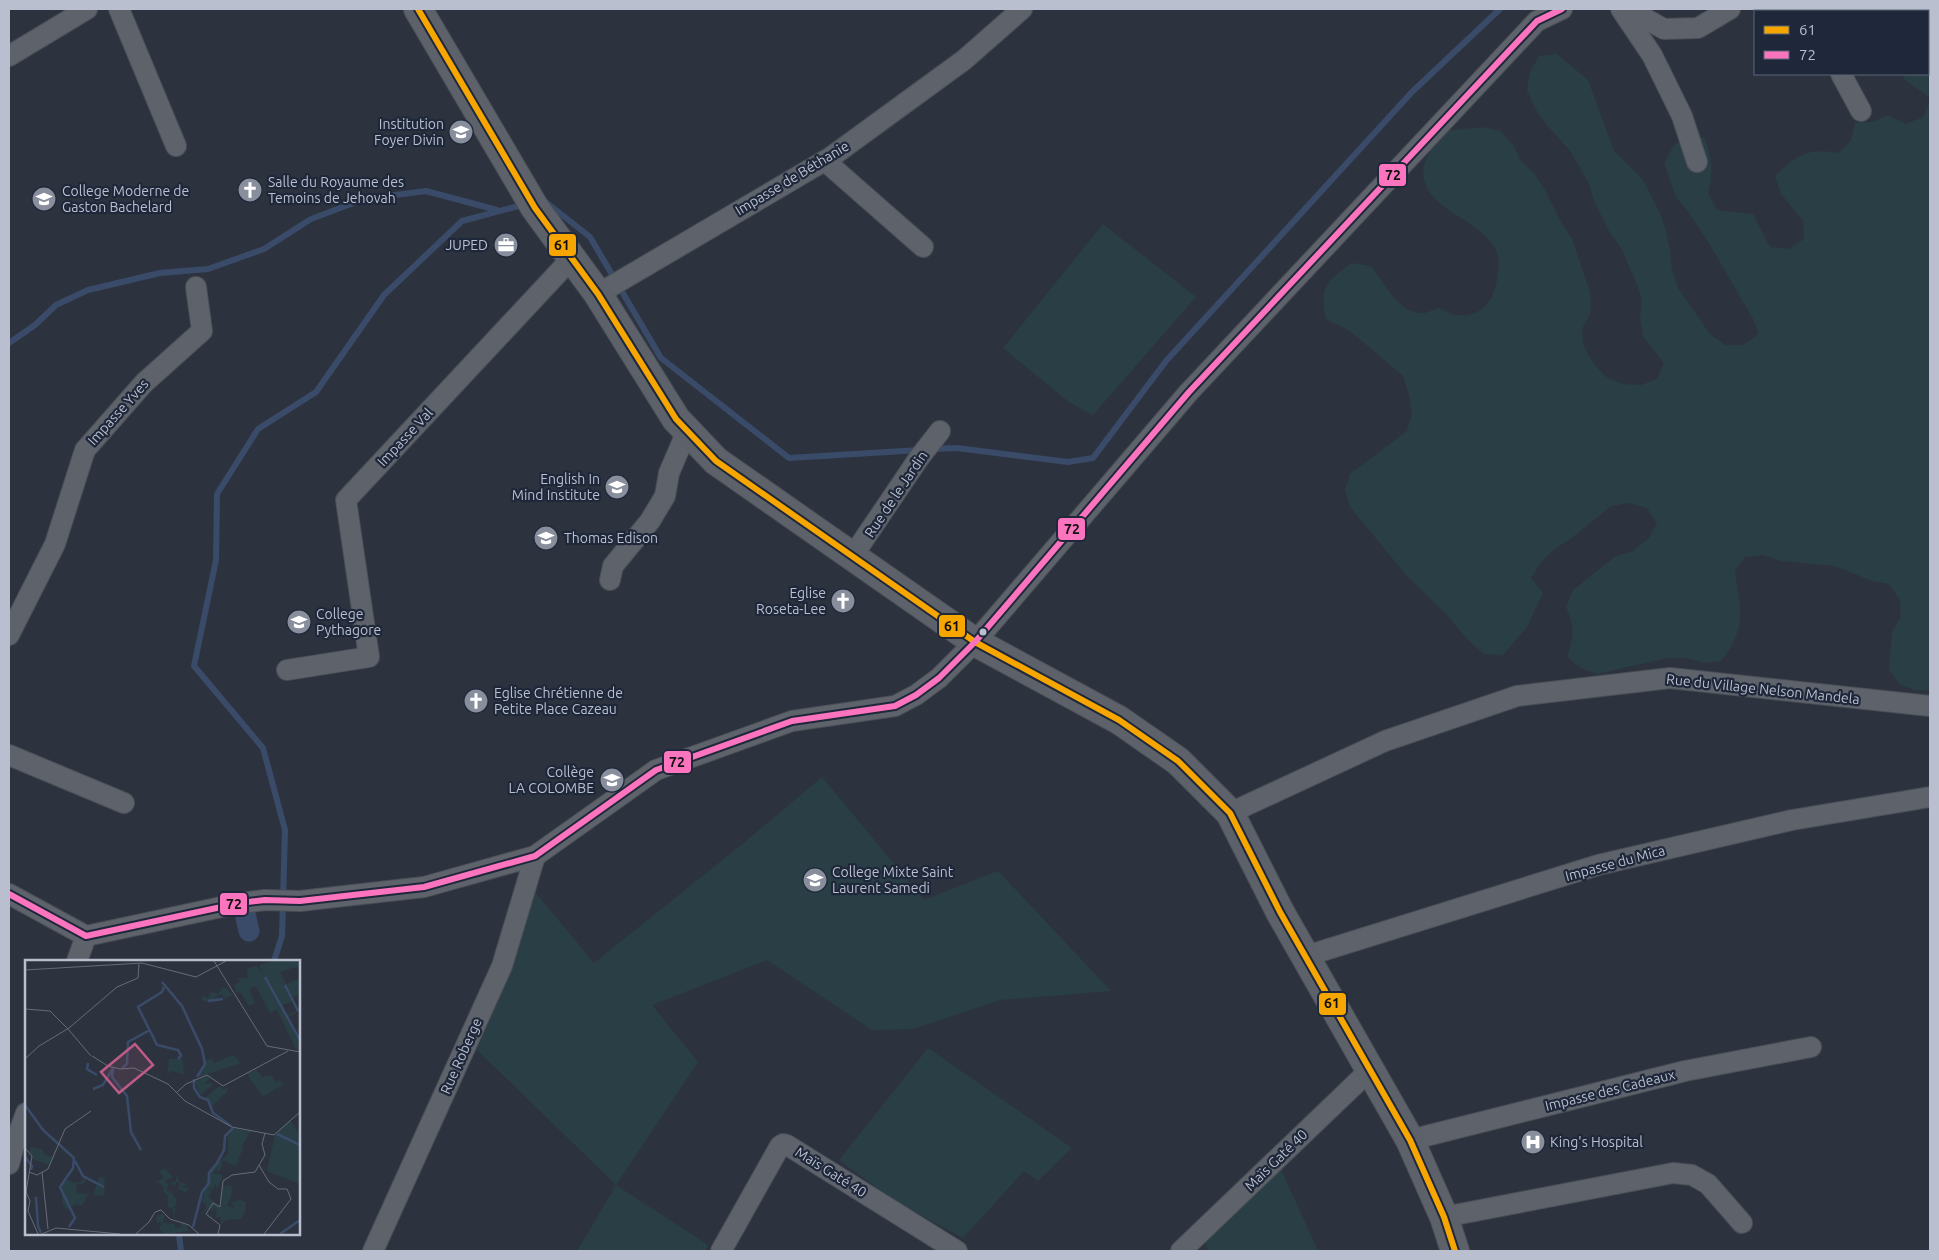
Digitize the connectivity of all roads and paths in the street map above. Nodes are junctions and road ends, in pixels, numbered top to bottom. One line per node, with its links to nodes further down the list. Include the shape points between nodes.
1 (87, 9): 9 (street)
2 (119, 9): 12 (street)
3 (418, 9): 16 (street, via 532,201)
4 (1022, 9): 13 (street, Impasse de Béthanie, via 964,60)
5 (1562, 9): 24 (street, via 1537,21 1189,392)
6 (1621, 9): 14 (street, via 1652,55 1682,116)
7 (1628, 9): 8 (street, via 1664,29 1698,28)
8 (1730, 9)
9 (9, 56)
10 (1842, 75): 11 (street)
11 (1861, 111)
12 (176, 146)
13 (825, 160): 15 (street); 18 (street, Impasse de Béthanie)
14 (1697, 162)
15 (922, 247)
16 (572, 258): 18 (street); 25 (street, Impasse Val, via 346,500 369,657)
17 (196, 287): 23 (street, Impasse Yves, via 202,330 144,383 85,450 56,544)
18 (602, 292): 19 (street, via 676,419)
19 (687, 430): 21 (street, via 716,461); 22 (street, via 669,473 665,496 650,521 613,566)
20 (940, 431): 21 (street, Rue de le Jardin)
21 (852, 557): 24 (street)
22 (610, 580)
23 (9, 635)
24 (975, 642): 30 (street, via 1120,720 1178,761); 31 (street, via 939,678 895,706 792,721 656,770)
25 (287, 670)
26 (1930, 706): 30 (street, Rue du Village Nelson Mandela, via 1670,678 1517,696 1384,742)
27 (9, 755): 29 (street)
28 (1930, 797): 34 (street, Impasse du Mica, via 1792,820 1598,866)
29 (124, 803)
30 (1230, 812): 34 (street)
31 (535, 856): 33 (street, via 424,887 300,901 266,900); 43 (street, Rue Roberge, via 502,966)
32 (9, 894): 33 (street)
33 (86, 936): 35 (street)
34 (1306, 956): 37 (street)
35 (77, 960)
36 (1811, 1047): 39 (street, Impasse des Cadeaux, via 1685,1071)
37 (1371, 1069): 39 (street); 46 (street, Maïs Gaté 40)
38 (20, 1113): 40 (street)
39 (1410, 1140): 41 (street)
40 (9, 1164)
41 (1444, 1216): 42 (street, via 1673,1173 1692,1175 1708,1184); 47 (street)
42 (1742, 1223)
43 (373, 1251)
44 (721, 1251): 45 (street, Maïs Gaté 40, via 783,1144)
45 (957, 1251)
46 (1182, 1251)
47 (1455, 1251)

